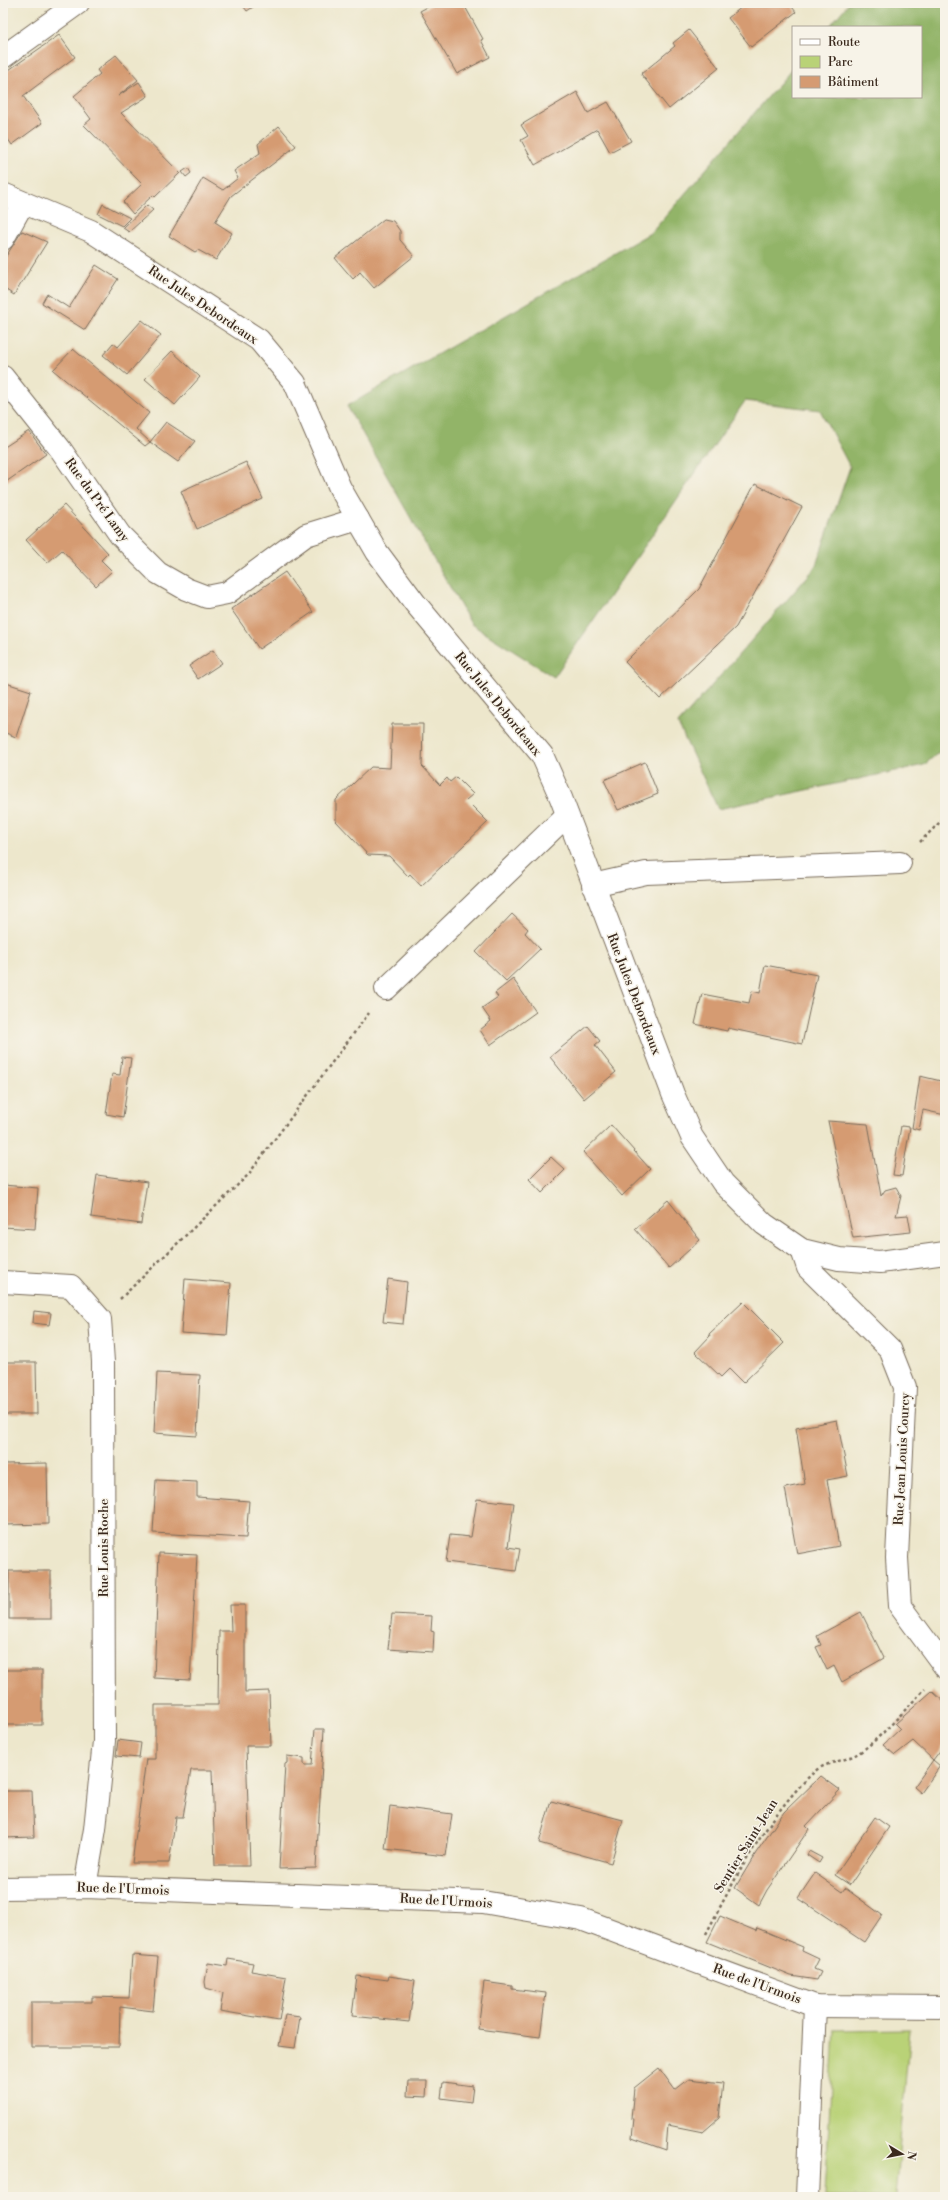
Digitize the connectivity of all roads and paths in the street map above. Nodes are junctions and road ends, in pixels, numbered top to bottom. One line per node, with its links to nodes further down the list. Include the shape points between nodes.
1 (78, 3): 2 (street)
2 (3, 57)
3 (3, 194): 4 (street, Rue Jules Debordeaux)
4 (23, 203): 5 (street); 7 (street, Rue Jules Debordeaux, via 91,231 259,340 295,383 340,488)
5 (3, 239)
6 (3, 377): 7 (street, Rue du Pré Lamy, via 61,450 120,536 158,573 186,589 207,597 227,593 306,535)
7 (358, 519): 8 (street, Rue Jules Debordeaux, via 377,552 415,603 542,755)
8 (567, 815): 11 (street, Rue Jules Debordeaux); 12 (street)
9 (945, 817): 10 (path)
10 (900, 863): 11 (street, via 646,873)
11 (593, 885): 13 (street, Rue Jules Debordeaux, via 692,1137 728,1188 764,1224)
12 (386, 989): 16 (path, via 248,1175)
13 (802, 1250): 14 (street, Rue Jules Debordeaux, via 839,1258 880,1262); 17 (street, Rue Jean Louis Courcy, via 808,1268 890,1349 905,1387 897,1558 900,1606)
14 (945, 1253)
15 (3, 1282): 16 (street, via 71,1286)
16 (100, 1319): 19 (street, Rue Louis Roche, via 104,1362 104,1741 95,1829)
17 (945, 1667)
18 (929, 1684): 21 (path, Sentier Saint-Jean, via 861,1751 814,1771 781,1807 728,1892)
19 (85, 1887): 20 (street, Rue de l'Urmois); 21 (street, Rue de l'Urmois, via 483,1902 581,1919)
20 (3, 1888)
21 (693, 1960): 22 (street, Rue de l'Urmois)
22 (815, 2006): 23 (street, Rue de l'Urmois); 24 (street)
23 (945, 2007)
24 (807, 2197)

